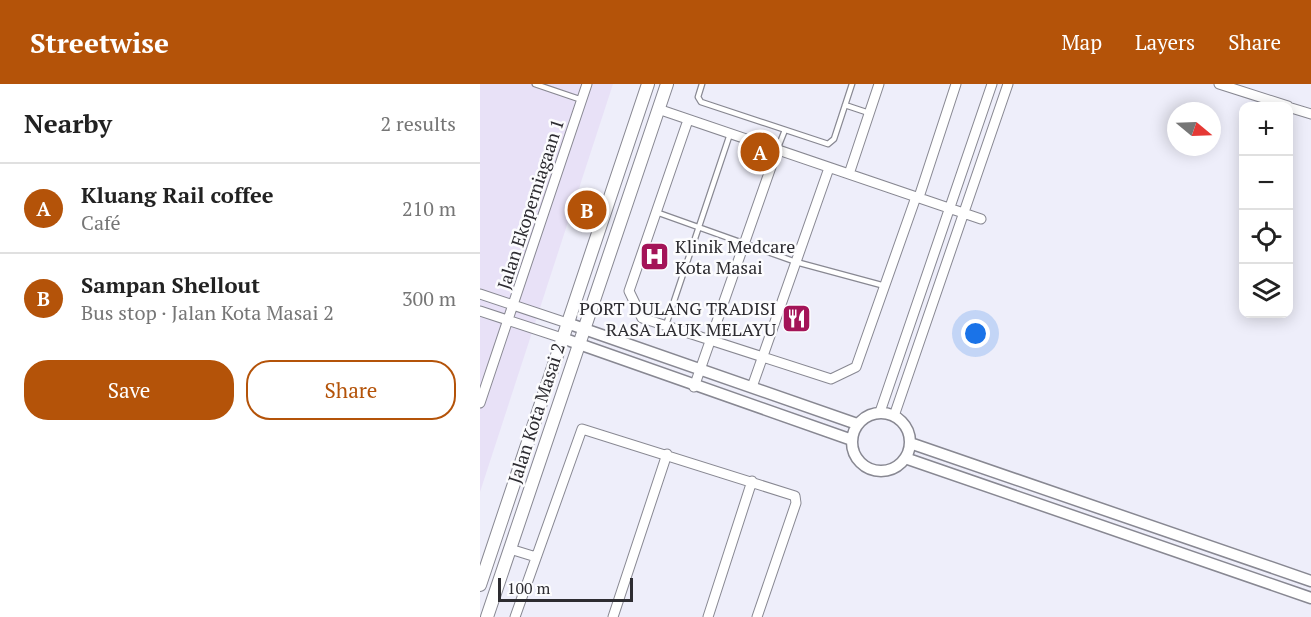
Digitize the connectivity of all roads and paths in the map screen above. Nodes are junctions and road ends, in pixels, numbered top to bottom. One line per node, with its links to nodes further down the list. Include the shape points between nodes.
1 (535, 84): 12 (lane)
2 (588, 84): 12 (street, Jalan Ekoperniagaan 1)
3 (648, 84): 38 (main road, Jalan Kota Masai 2)
4 (667, 84): 15 (main road, Jalan Kota Masai 2)
5 (702, 84): 20 (lane, via 698,97 701,102)
6 (851, 84): 14 (lane)
7 (879, 84): 17 (street)
8 (957, 84): 25 (street)
9 (992, 84): 26 (street)
10 (1008, 84): 28 (street)
11 (1219, 84): 13 (street)
12 (582, 100): 35 (street, Jalan Ekoperniagaan 1)
13 (1273, 102)
14 (845, 105): 17 (lane); 20 (lane, via 830,143)
15 (658, 109): 19 (street); 40 (main road, Jalan Kota Masai 2)
16 (1293, 109): 18 (street)
17 (869, 113): 24 (street)
18 (1311, 114)
19 (688, 120): 21 (street); 27 (street)
20 (785, 130): 22 (lane)
21 (730, 134): 22 (street); 30 (lane)
22 (777, 150): 23 (street); 31 (street)
23 (829, 168): 24 (street); 32 (street)
24 (849, 174): 25 (street)
25 (917, 197): 26 (street); 33 (street)
26 (950, 208): 28 (street); 49 (street)
27 (656, 213): 30 (lane); 39 (street, via 629,293 640,317)
28 (964, 213): 29 (street); 50 (street)
29 (981, 219)
30 (699, 228): 31 (lane); 39 (lane)
31 (744, 244): 32 (lane); 42 (street)
32 (796, 262): 33 (lane); 44 (street)
33 (885, 286): 44 (street, via 855,368 828,380)
34 (480, 294): 35 (street)
35 (514, 305): 37 (street, Jalan Ekoperniagaan 1); 38 (street)
36 (480, 311): 37 (street)
37 (508, 320): 41 (street); 48 (street, Jalan Ekoperniagaan 1)
38 (567, 323): 40 (street); 41 (main road, Jalan Kota Masai 2)
39 (666, 326): 42 (street)
40 (584, 328): 43 (main road, Jalan Kota Masai 2); 45 (street)
41 (562, 338): 43 (street); 60 (main road, Jalan Kota Masai 2)
42 (711, 340): 44 (street); 45 (street)
43 (579, 344): 46 (street); 57 (main road, Jalan Kota Masai 2)
44 (762, 357): 47 (street)
45 (701, 368): 46 (street); 47 (street)
46 (694, 387): 52 (street)
47 (753, 387): 51 (street)
48 (480, 403)
49 (880, 412): 50 (street); 51 (street)
50 (894, 416): 53 (street, via 903,423)
51 (857, 424): 52 (street)
52 (852, 440): 55 (street, via 856,458 871,470 890,470)
53 (910, 443): 55 (street); 59 (street)
54 (667, 454): 56 (street); 58 (street, via 582,429); 64 (street)
55 (905, 458): 61 (street)
56 (752, 481): 65 (street); 66 (street, via 791,493 797,499)
57 (510, 549): 58 (street); 62 (main road, Jalan Kota Masai 2)
58 (536, 557): 63 (street)
59 (1311, 581)
60 (480, 585)
61 (1311, 598)
62 (487, 617)
63 (515, 617)
64 (613, 617)
65 (708, 617)
66 (757, 617)

